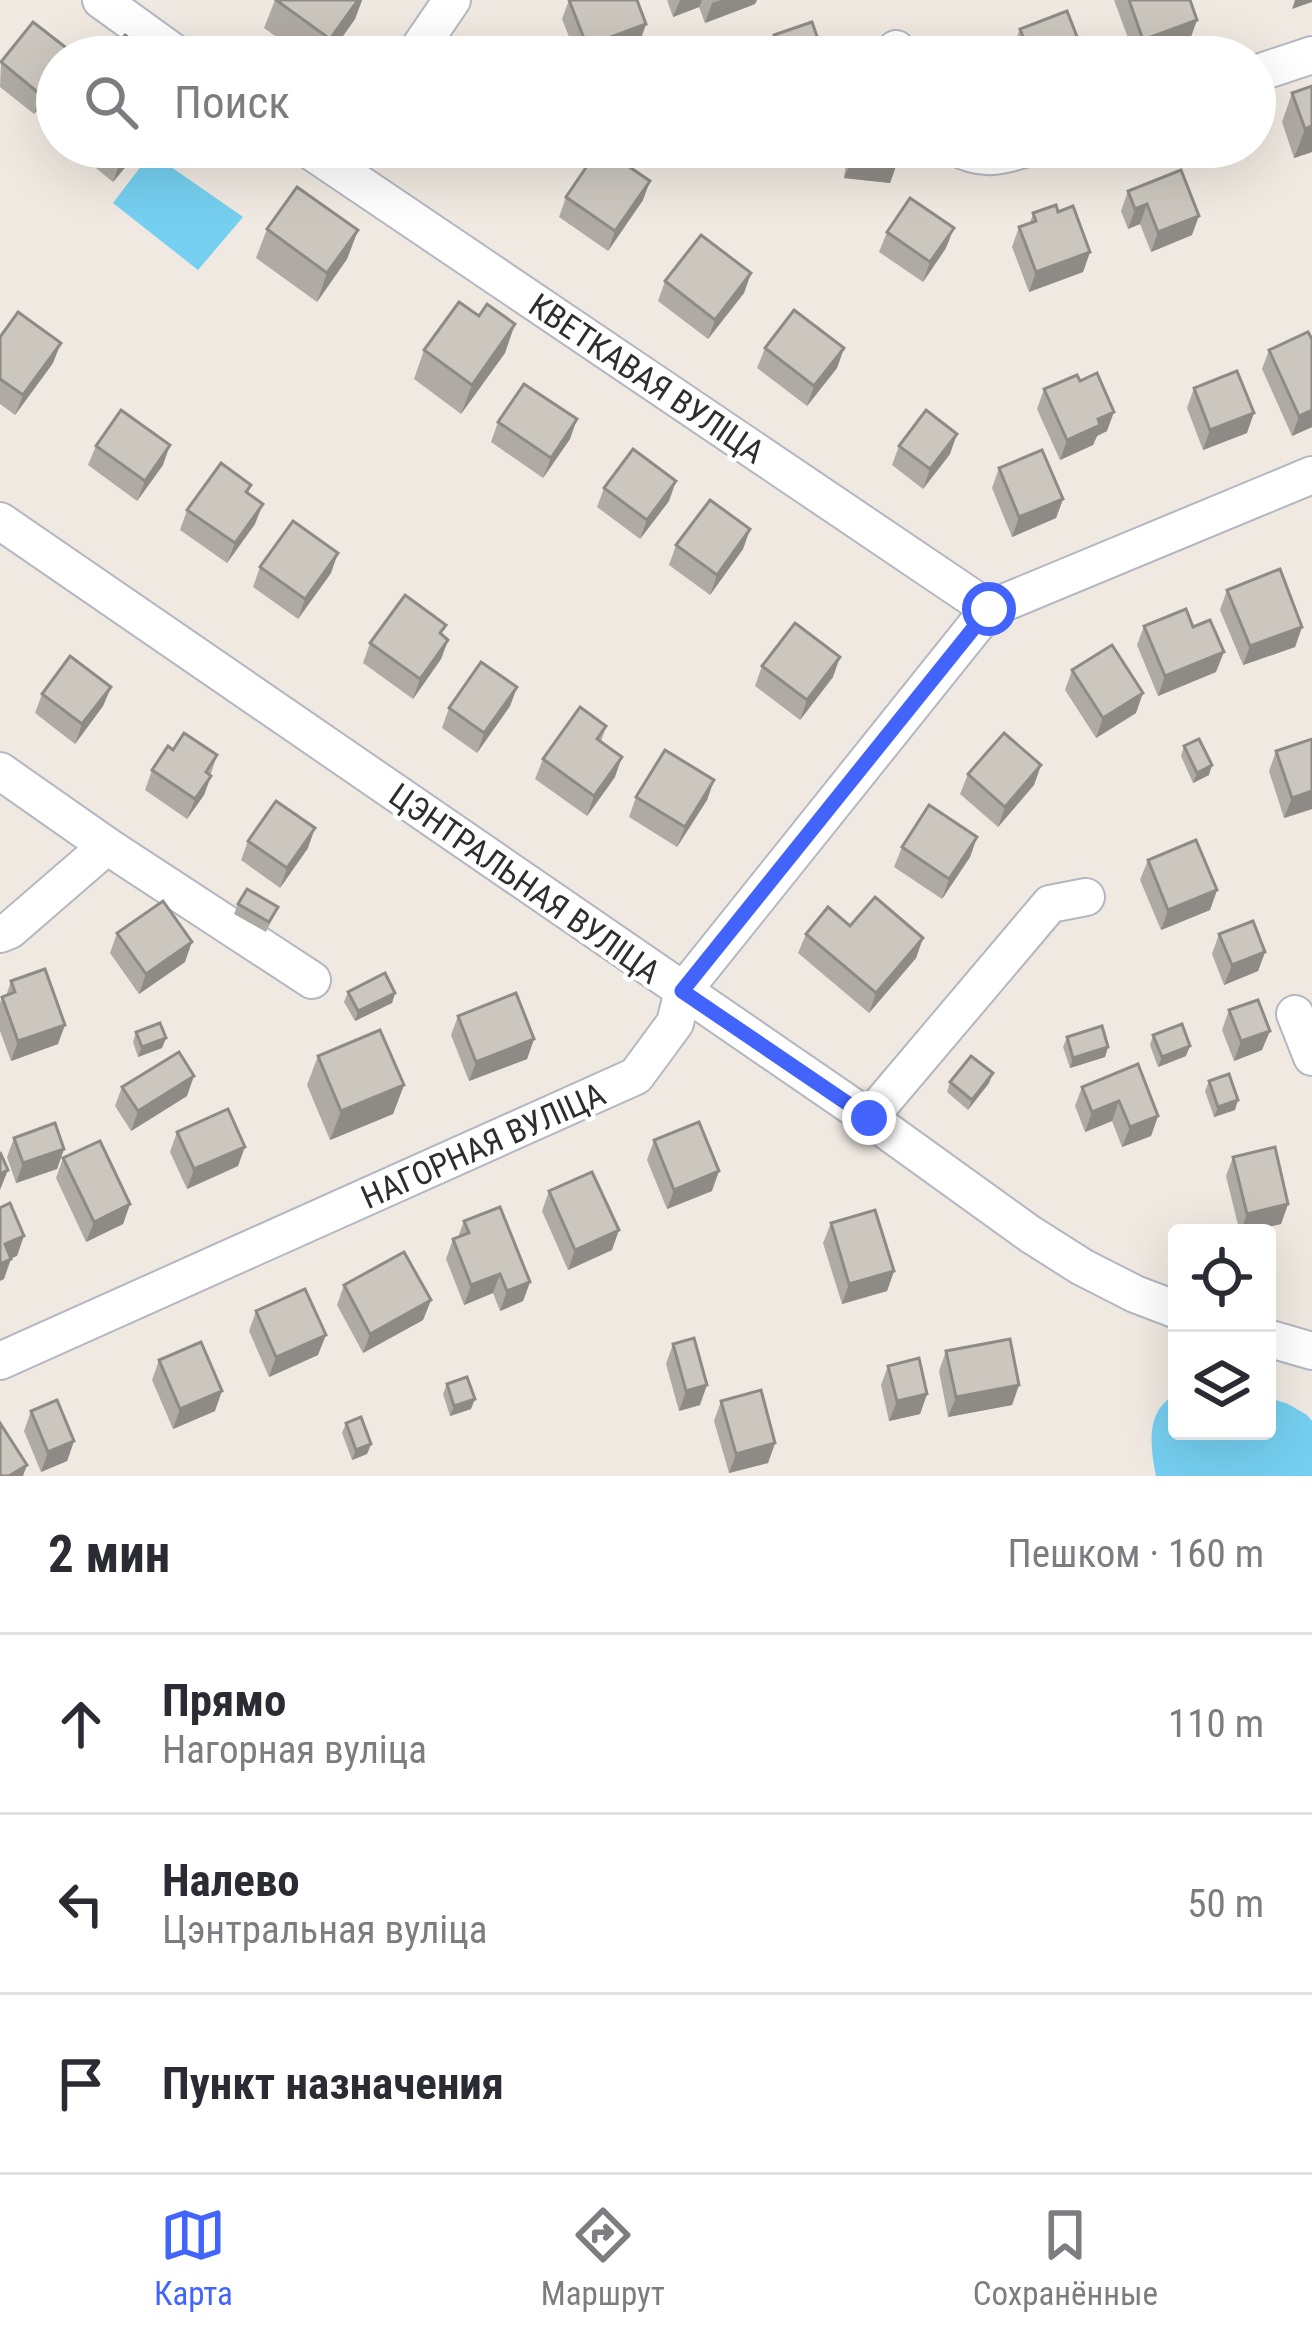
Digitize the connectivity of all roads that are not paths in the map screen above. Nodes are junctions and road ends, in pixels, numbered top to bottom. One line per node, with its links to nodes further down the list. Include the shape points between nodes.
1 (101, 0): 3 (street)
2 (452, 0): 4 (street)
3 (151, 36)
4 (427, 36)
5 (1312, 55): 6 (street)
6 (1276, 67)
7 (358, 168): 10 (street, КВЕТКАВАЯ ВУЛІЦА)
8 (1312, 475): 10 (street, НАГОРНАЯ ВУЛІЦА)
9 (0, 521): 16 (street, ЦЭНТРАЛЬНАЯ ВУЛІЦА)
10 (989, 609): 16 (street, НАГОРНАЯ ВУЛІЦА)
11 (0, 771): 12 (street)
12 (107, 846): 14 (street); 15 (street)
13 (1086, 897): 19 (street, via 1050,904)
14 (0, 934)
15 (312, 980)
16 (682, 991): 19 (street, ЦЭНТРАЛЬНАЯ ВУЛІЦА); 23 (street, НАГОРНАЯ ВУЛІЦА, via 675,1023 636,1076)
17 (1295, 1014): 18 (street)
18 (1312, 1058)
19 (869, 1118): 20 (street, ЦЭНТРАЛЬНАЯ ВУЛІЦА, via 1030,1234)
20 (1168, 1307)
21 (1276, 1341): 22 (street)
22 (1312, 1352)
23 (0, 1361)

